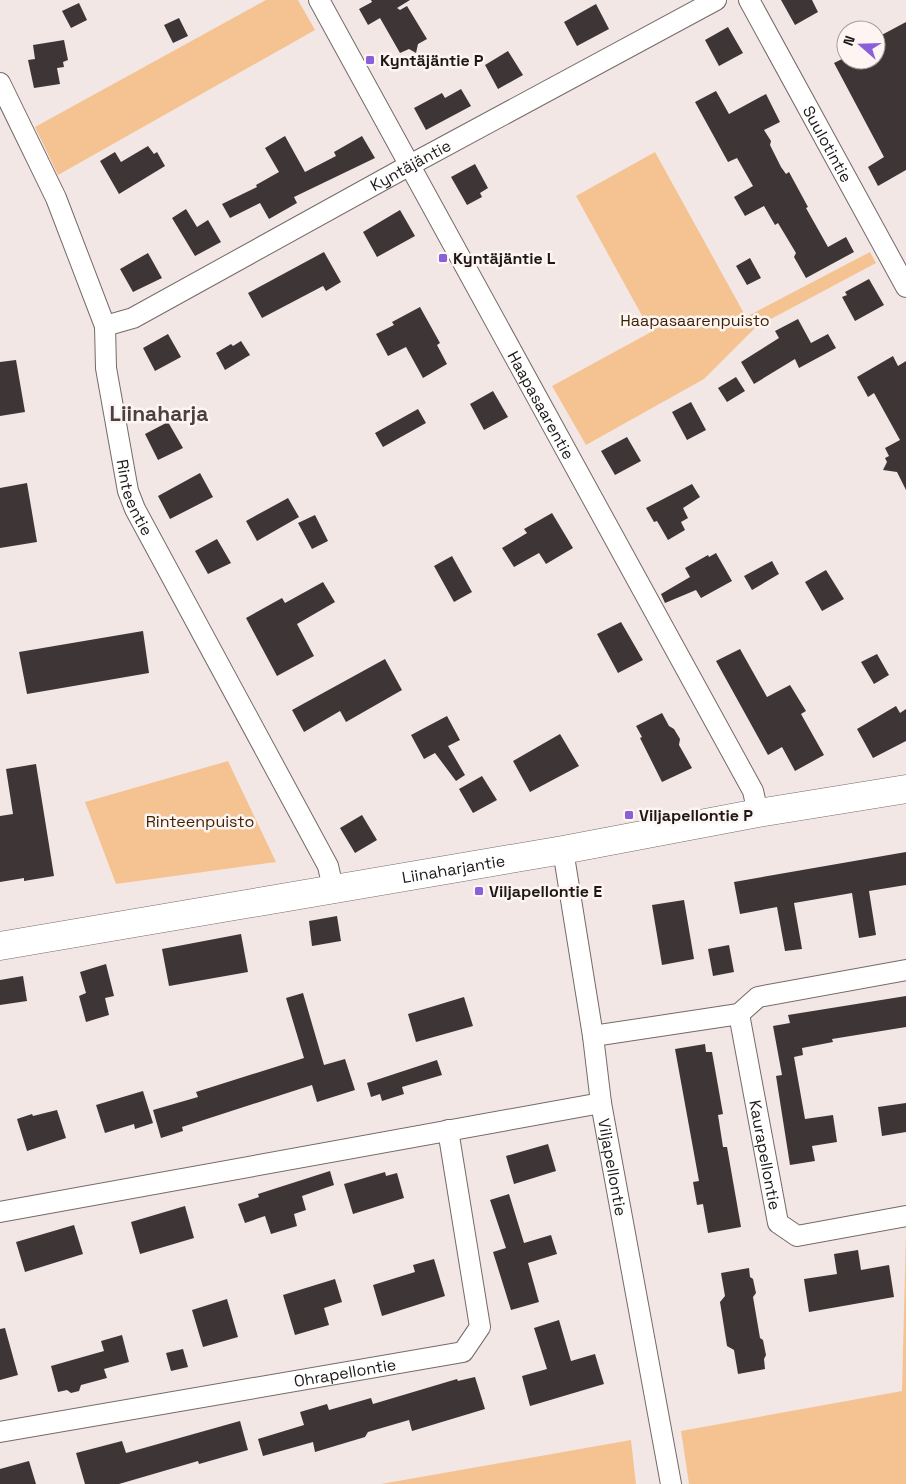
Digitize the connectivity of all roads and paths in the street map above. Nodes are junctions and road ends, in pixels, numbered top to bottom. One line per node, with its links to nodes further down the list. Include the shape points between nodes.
1 (319, 0): 5 (street, Haapasaarentie)
2 (716, 0): 5 (street, Kyntäjäntie)
3 (749, 0): 6 (street, Suulotintie)
4 (0, 83): 7 (street, Rinteentie, via 56,198)
5 (410, 165): 7 (street, Kyntäjäntie, via 134,318); 9 (street, Haapasaarentie, via 753,791)
6 (906, 286)
7 (105, 326): 11 (street, Rinteentie, via 106,368 128,490 135,509 328,866)
8 (906, 789): 9 (main road, Liinaharjantie)
9 (758, 813): 10 (main road, Liinaharjantie)
10 (563, 850): 11 (main road, Liinaharjantie); 15 (street, Viljapellontie)
11 (333, 888): 12 (main road, Liinaharjantie)
12 (0, 946)
13 (906, 970): 14 (street, via 758,997)
14 (738, 1014): 15 (street); 19 (street, Kaurapellontie, via 778,1223 797,1236)
15 (593, 1036): 16 (street, Viljapellontie)
16 (601, 1103): 17 (street); 21 (street, Viljapellontie)
17 (448, 1130): 18 (street); 20 (street, Ohrapellontie, via 480,1327 463,1352)
18 (0, 1212)
19 (906, 1216)
20 (0, 1432)
21 (671, 1484)

